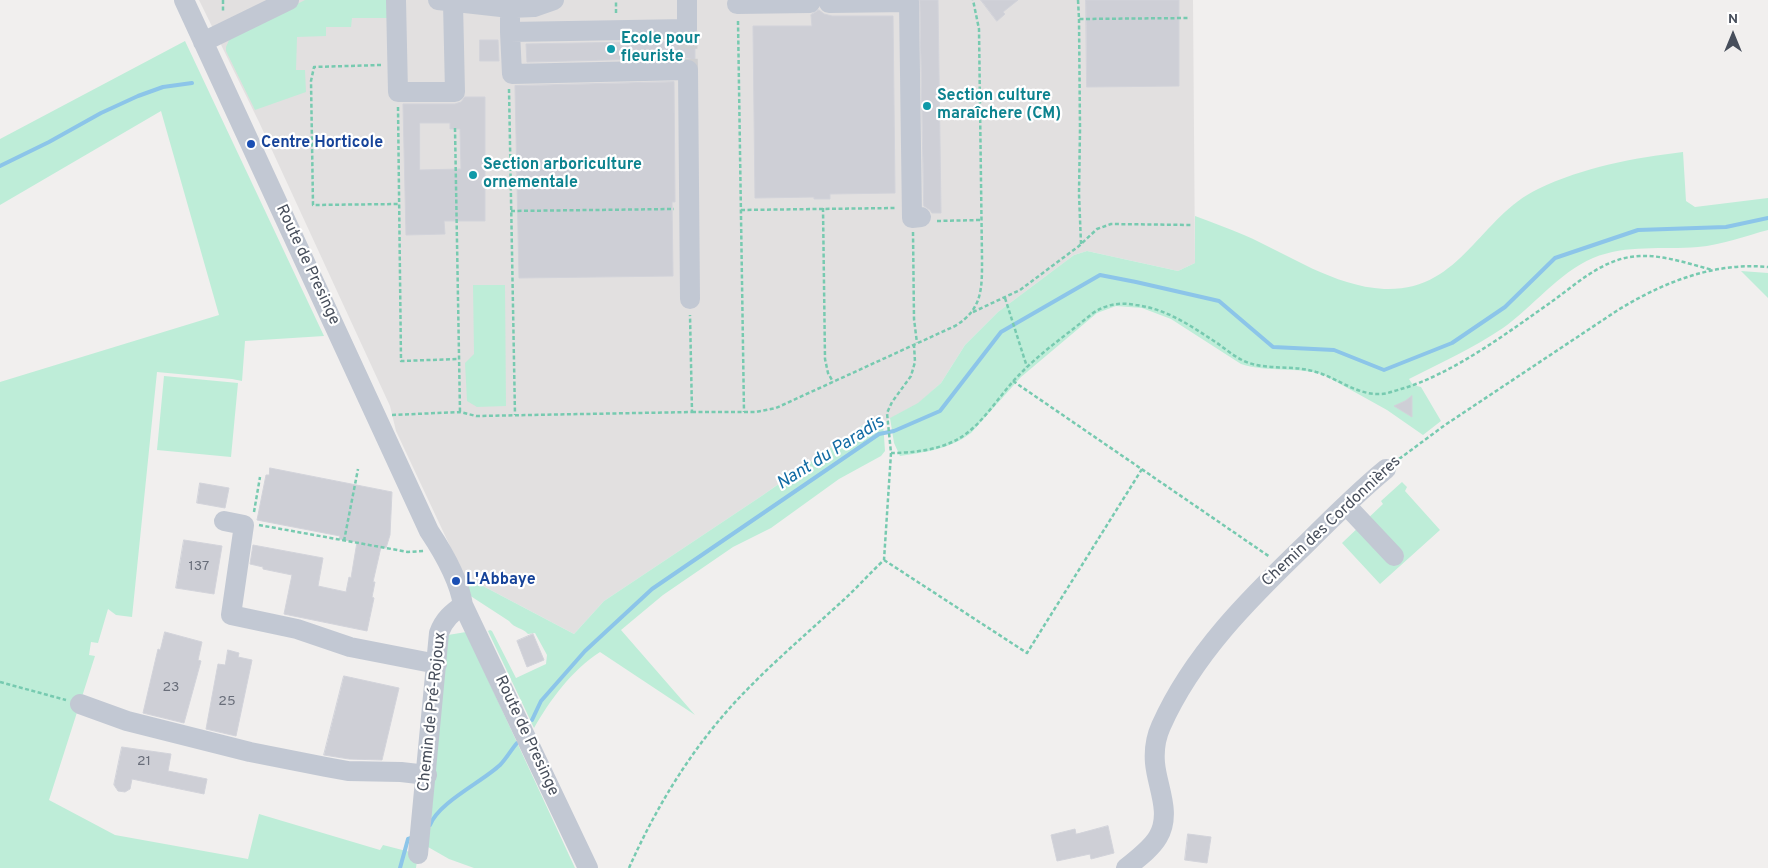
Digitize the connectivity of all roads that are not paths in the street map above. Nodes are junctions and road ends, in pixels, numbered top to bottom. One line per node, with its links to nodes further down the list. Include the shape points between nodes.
1 (184, 0): 10 (street, Route de Presinge)
2 (289, 0): 10 (street)
3 (396, 0): 6 (street, via 398,92 455,92)
4 (554, 0): 8 (street)
5 (687, 0): 9 (street, via 687,29)
6 (445, 1): 8 (street)
7 (737, 4): 11 (street, via 909,2)
8 (510, 8): 9 (street)
9 (510, 32): 12 (street, via 512,74 688,70)
10 (203, 42): 17 (street, Route de Presinge, via 429,531 462,593)
11 (921, 216)
12 (690, 298)
13 (1386, 469): 14 (street, Chemin des Cordonnières)
14 (1346, 505): 16 (street); 23 (street, Chemin des Cordonnières, via 1226,626 1183,684 1161,725 1154,754 1163,802 1161,830 1150,847)
15 (224, 522): 18 (street, via 244,526 231,615 297,629 350,647)
16 (1394, 556)
17 (463, 605): 18 (street, Chemin de Pré-Rojoux, via 442,625); 22 (street, Route de Presinge)
18 (437, 664): 20 (street, Chemin de Pré-Rojoux)
19 (80, 704): 20 (street, via 127,721 316,766)
20 (427, 775): 21 (street, Chemin de Pré-Rojoux)
21 (420, 841)
22 (588, 868)
23 (1126, 868)

